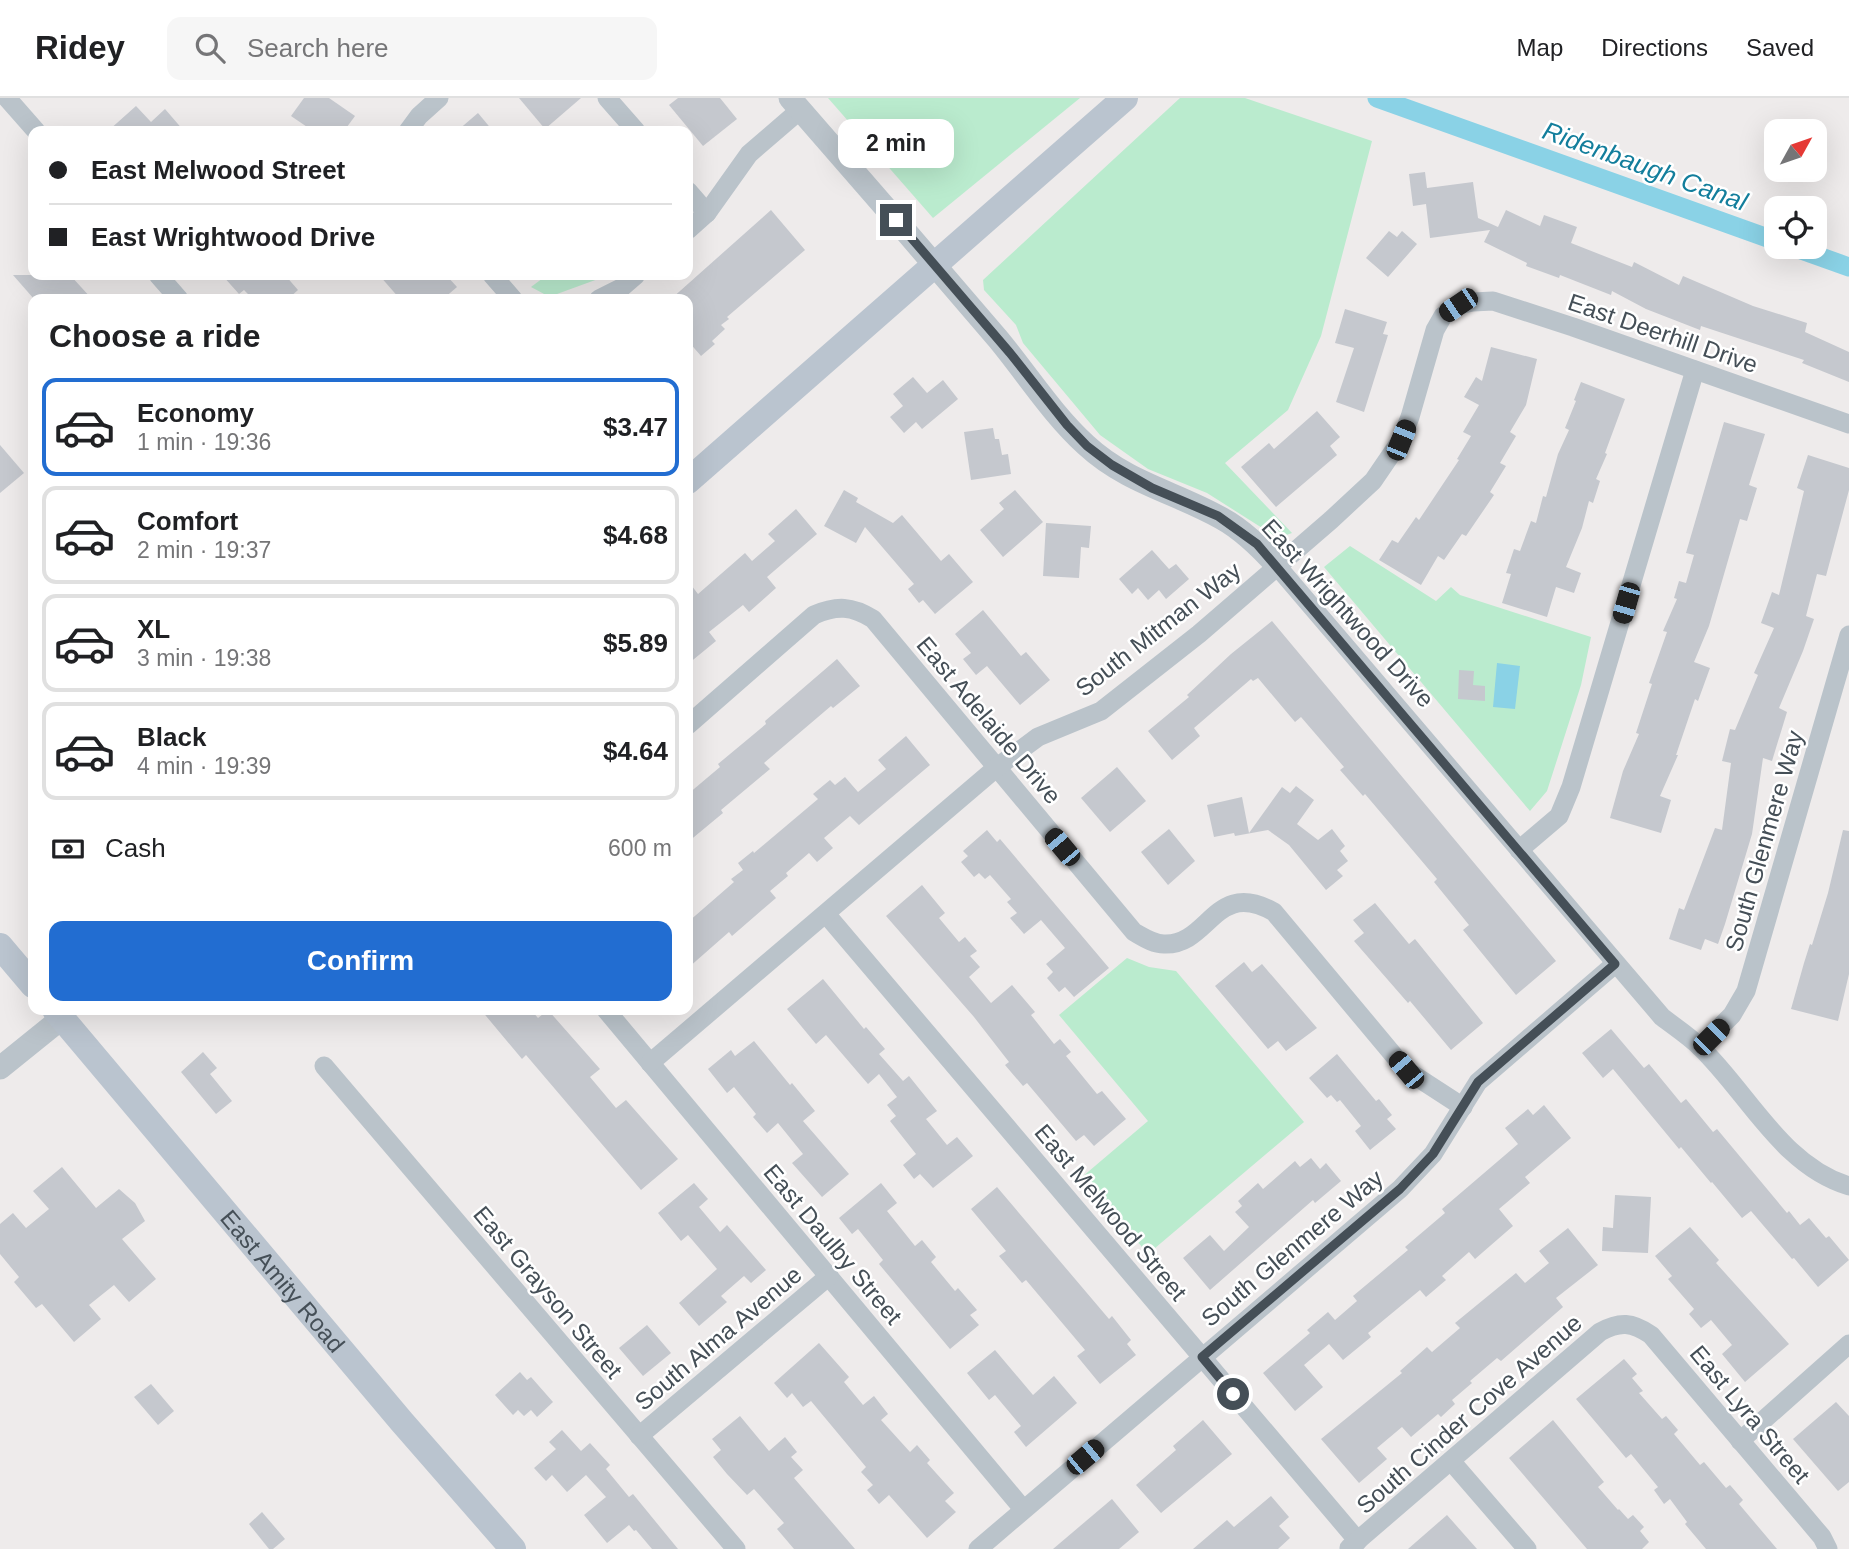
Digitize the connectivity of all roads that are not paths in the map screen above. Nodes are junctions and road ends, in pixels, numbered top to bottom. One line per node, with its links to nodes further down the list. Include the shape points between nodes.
1 (8, 98): 6 (street)
2 (439, 98): 7 (street)
3 (607, 98): 8 (street)
4 (1125, 98): 12 (main road)
5 (795, 104): 10 (street, via 749,154); 12 (street, East Wrightwood Drive)
6 (32, 126)
7 (412, 126)
8 (632, 126)
9 (693, 197): 10 (street)
10 (707, 213): 11 (street)
11 (693, 226)
12 (934, 265): 22 (main road); 23 (street, East Wrightwood Drive, via 1087,446 1152,488 1236,527)
13 (162, 280): 16 (street)
14 (496, 280): 17 (street)
15 (630, 280): 18 (street)
16 (175, 294)
17 (509, 294)
18 (609, 294)
19 (1458, 305): 20 (street, East Deerhill Drive, via 1493,301); 23 (street, South Mitman Way, via 1443,316 1435,330 1401,440 1373,481)
20 (1695, 370): 21 (street, East Deerhill Drive); 27 (street, via 1571,787 1559,816)
21 (1849, 424)
22 (693, 477)
23 (1277, 566): 26 (street, South Mitman Way, via 1101,711 1038,737); 27 (street, East Wrightwood Drive)
24 (1849, 635): 35 (street, South Glenmere Way, via 1746,991 1732,1015)
25 (693, 721): 26 (street, East Adelaide Drive, via 814,615 844,607 873,619)
26 (996, 768): 28 (street, South Mitman Way); 39 (street, East Adelaide Drive, via 1134,932 1164,944 1179,941 1232,904 1260,904 1274,912 1406,1070)
27 (1519, 850): 30 (street, East Wrightwood Drive)
28 (826, 914): 36 (street, South Mitman Way); 44 (street, East Melwood Street)
29 (0, 946): 31 (main road)
30 (1615, 964): 35 (street, East Wrightwood Drive, via 1662,1017); 39 (street, South Glenmere Way, via 1478,1082)
31 (28, 979)
32 (60, 1015): 38 (street)
33 (65, 1015): 50 (main road, East Amity Road, via 402,1422)
34 (610, 1015): 36 (street, East Daulby Street)
35 (1700, 1047): 40 (street, East Wrightwood Drive, via 1808,1166)
36 (650, 1063): 41 (street, East Daulby Street)
37 (324, 1066): 45 (street, East Grayson Street)
38 (0, 1068)
39 (1463, 1107): 44 (street, South Glenmere Way, via 1433,1154 1400,1189)
40 (1849, 1186)
41 (829, 1276): 45 (street, South Alma Avenue); 48 (street, East Daulby Street)
42 (1624, 1323): 46 (street, East Lyra Street, via 1651,1335); 47 (street, South Cinder Cove Avenue, via 1600,1332)
43 (1849, 1344): 46 (street)
44 (1202, 1357): 48 (street, South Glenmere Way); 49 (street, East Melwood Street)
45 (639, 1436): 51 (street, East Grayson Street)
46 (1740, 1441): 54 (street, East Lyra Street)
47 (1451, 1461): 49 (street, South Cinder Cove Avenue); 53 (street)
48 (1023, 1509): 52 (street, South Glenmere Way)
49 (1353, 1545)
50 (513, 1549)
51 (736, 1549)
52 (978, 1549)
53 (1527, 1549)
54 (1828, 1549)

